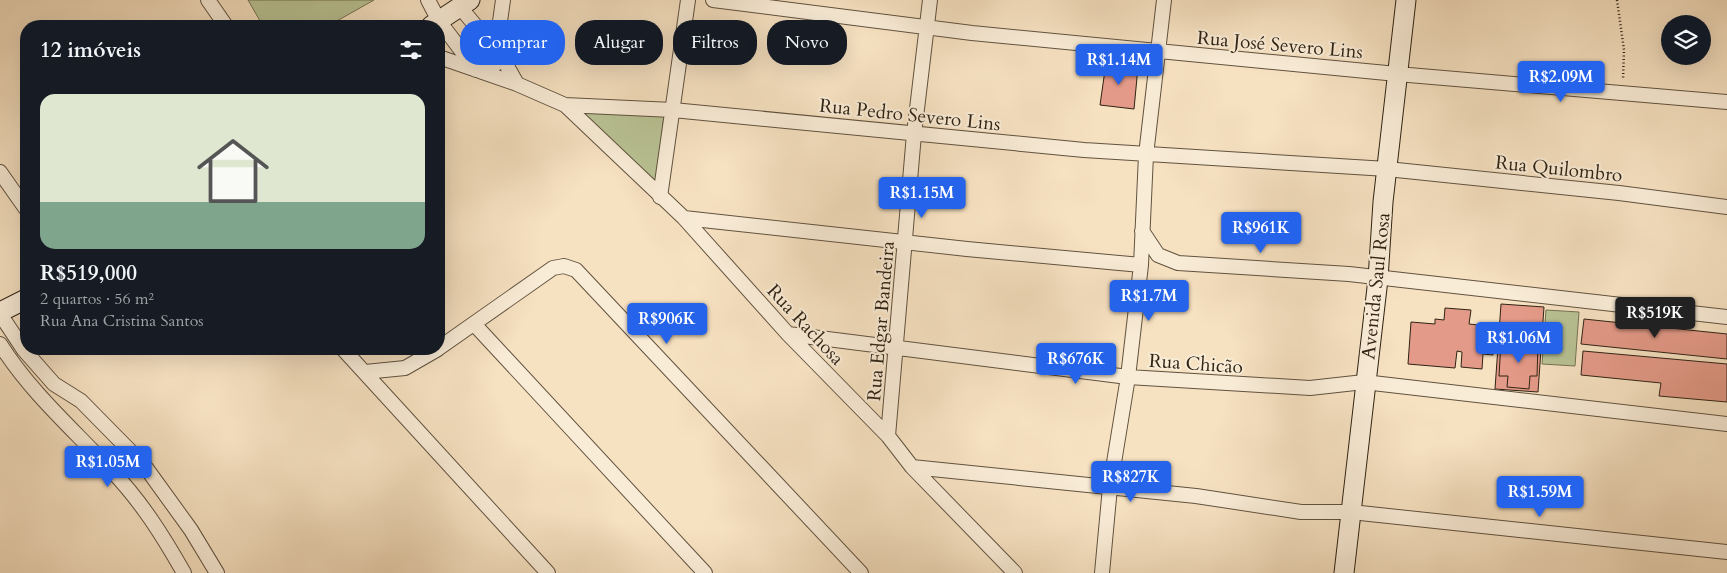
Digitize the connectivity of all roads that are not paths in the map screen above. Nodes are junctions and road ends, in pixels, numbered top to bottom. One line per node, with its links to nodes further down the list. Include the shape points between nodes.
1 (208, 0): 10 (street)
2 (428, 0): 11 (street)
3 (502, 0): 14 (street)
4 (688, 0): 26 (street)
5 (713, 0): 15 (street, Rua José Severo Lins)
6 (930, 0): 15 (street, Rua Edgar Bandeira)
7 (1164, 0): 17 (street)
8 (1406, 0): 22 (street, Avenida Saul Rosa)
9 (465, 4): 12 (street); 13 (street)
10 (222, 20)
11 (434, 20)
12 (441, 20)
13 (476, 20)
14 (500, 20)
15 (927, 26): 17 (street, Rua José Severo Lins); 27 (street, Rua Edgar Bandeira)
16 (445, 35): 21 (street)
17 (1158, 51): 22 (street, Rua José Severo Lins); 28 (street)
18 (445, 59): 21 (street, Rua Pedro Severo Lins)
19 (494, 65): 21 (street, via 486,70)
20 (507, 65): 23 (street)
21 (476, 70): 23 (street, Rua Pedro Severo Lins)
22 (1397, 74): 24 (street, Rua José Severo Lins); 29 (street, Avenida Saul Rosa)
23 (517, 84): 25 (street, Rua Pedro Severo Lins)
24 (1727, 102)
25 (565, 105): 26 (street, Rua Pedro Severo Lins); 31 (street, Rua Rachosa)
26 (674, 110): 27 (street, Rua Pedro Severo Lins); 31 (street)
27 (914, 134): 28 (street, Rua Pedro Severo Lins); 36 (street, Rua Edgar Bandeira)
28 (1146, 155): 29 (street, Rua Pedro Severo Lins); 35 (street)
29 (1387, 169): 33 (street, Rua Quilombro); 38 (street, Avenida Saul Rosa)
30 (0, 172): 32 (street)
31 (660, 197): 34 (street, Rua Rachosa)
32 (20, 200)
33 (1727, 207)
34 (684, 218): 36 (street); 43 (street, Rua Rachosa)
35 (1142, 231): 37 (street); 38 (street, via 1158,255 1178,263)
36 (906, 242): 37 (street); 47 (street, Rua Edgar Bandeira)
37 (1141, 265): 52 (street)
38 (1378, 278): 41 (street); 53 (street, Avenida Saul Rosa)
39 (20, 302): 40 (street)
40 (0, 313): 45 (street)
41 (1727, 318)
42 (474, 325): 46 (street); 65 (street); 66 (street, via 554,268 576,270)
43 (788, 334): 47 (street, Rua Chicão); 57 (street, Rua Rachosa)
44 (0, 344): 55 (street)
45 (20, 344)
46 (445, 345)
47 (896, 347): 52 (street, Rua Chicão); 57 (street, Rua Edgar Bandeira)
48 (28, 355): 54 (street)
49 (349, 355): 51 (street)
50 (428, 355): 51 (street, via 405,368)
51 (365, 372): 64 (street)
52 (1128, 377): 53 (street, Rua Chicão, via 1310,388); 59 (street)
53 (1364, 382): 56 (street, Rua Chicão); 60 (street, Avenida Saul Rosa)
54 (54, 384): 55 (street); 63 (street, via 81,401 144,465 191,530)
55 (41, 399): 62 (street, via 130,491)
56 (1727, 424)
57 (888, 436): 58 (street, Rua Rachosa)
58 (912, 467): 59 (street); 67 (street, Rua Rachosa)
59 (1110, 487): 60 (street, via 1301,512); 68 (street)
60 (1351, 512): 61 (street); 69 (street, Avenida Saul Rosa)
61 (1727, 552)
62 (184, 573)
63 (217, 573)
64 (548, 573)
65 (705, 573)
66 (861, 573)
67 (1015, 573)
68 (1102, 573)
69 (1344, 573)

